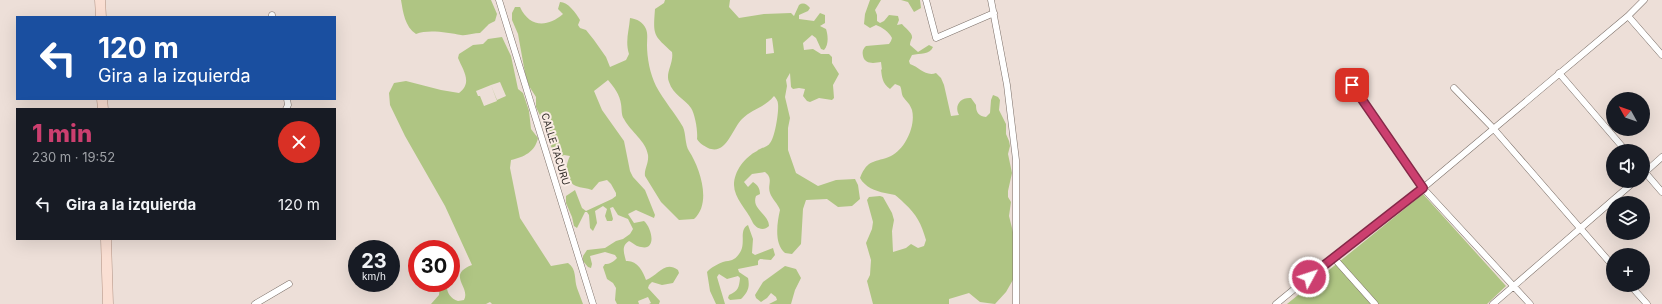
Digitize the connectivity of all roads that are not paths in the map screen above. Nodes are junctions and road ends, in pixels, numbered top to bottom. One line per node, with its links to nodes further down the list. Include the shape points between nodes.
1 (100, 0): 7 (main road)
2 (499, 0): 30 (street, CALLE TACURU)
3 (926, 0): 6 (street, via 936,38)
4 (991, 0): 6 (street)
5 (1644, 0): 8 (street)
6 (994, 13): 31 (street, via 1007,85 1016,160)
7 (100, 16)
8 (1628, 16): 9 (street); 10 (street)
9 (1662, 54)
10 (1559, 73): 13 (street); 14 (street)
11 (1352, 85): 18 (street)
12 (1454, 88): 13 (street)
13 (1493, 128): 18 (street); 21 (street)
14 (1620, 144)
15 (1662, 157): 16 (street)
16 (1650, 167)
17 (1650, 179): 20 (street)
18 (1423, 188): 23 (street); 26 (street)
19 (1627, 188): 21 (street)
20 (1662, 192)
21 (1580, 229): 24 (street); 26 (street)
22 (106, 240): 28 (main road)
23 (1333, 257): 32 (street); 33 (street)
24 (1606, 258)
25 (289, 284): 29 (street)
26 (1513, 286): 34 (street); 35 (street)
27 (1636, 292): 36 (street)
28 (108, 304)
29 (255, 304)
30 (593, 304)
31 (1016, 304)
32 (1276, 304)
33 (1375, 304)
34 (1493, 304)
35 (1530, 304)
36 (1647, 304)

